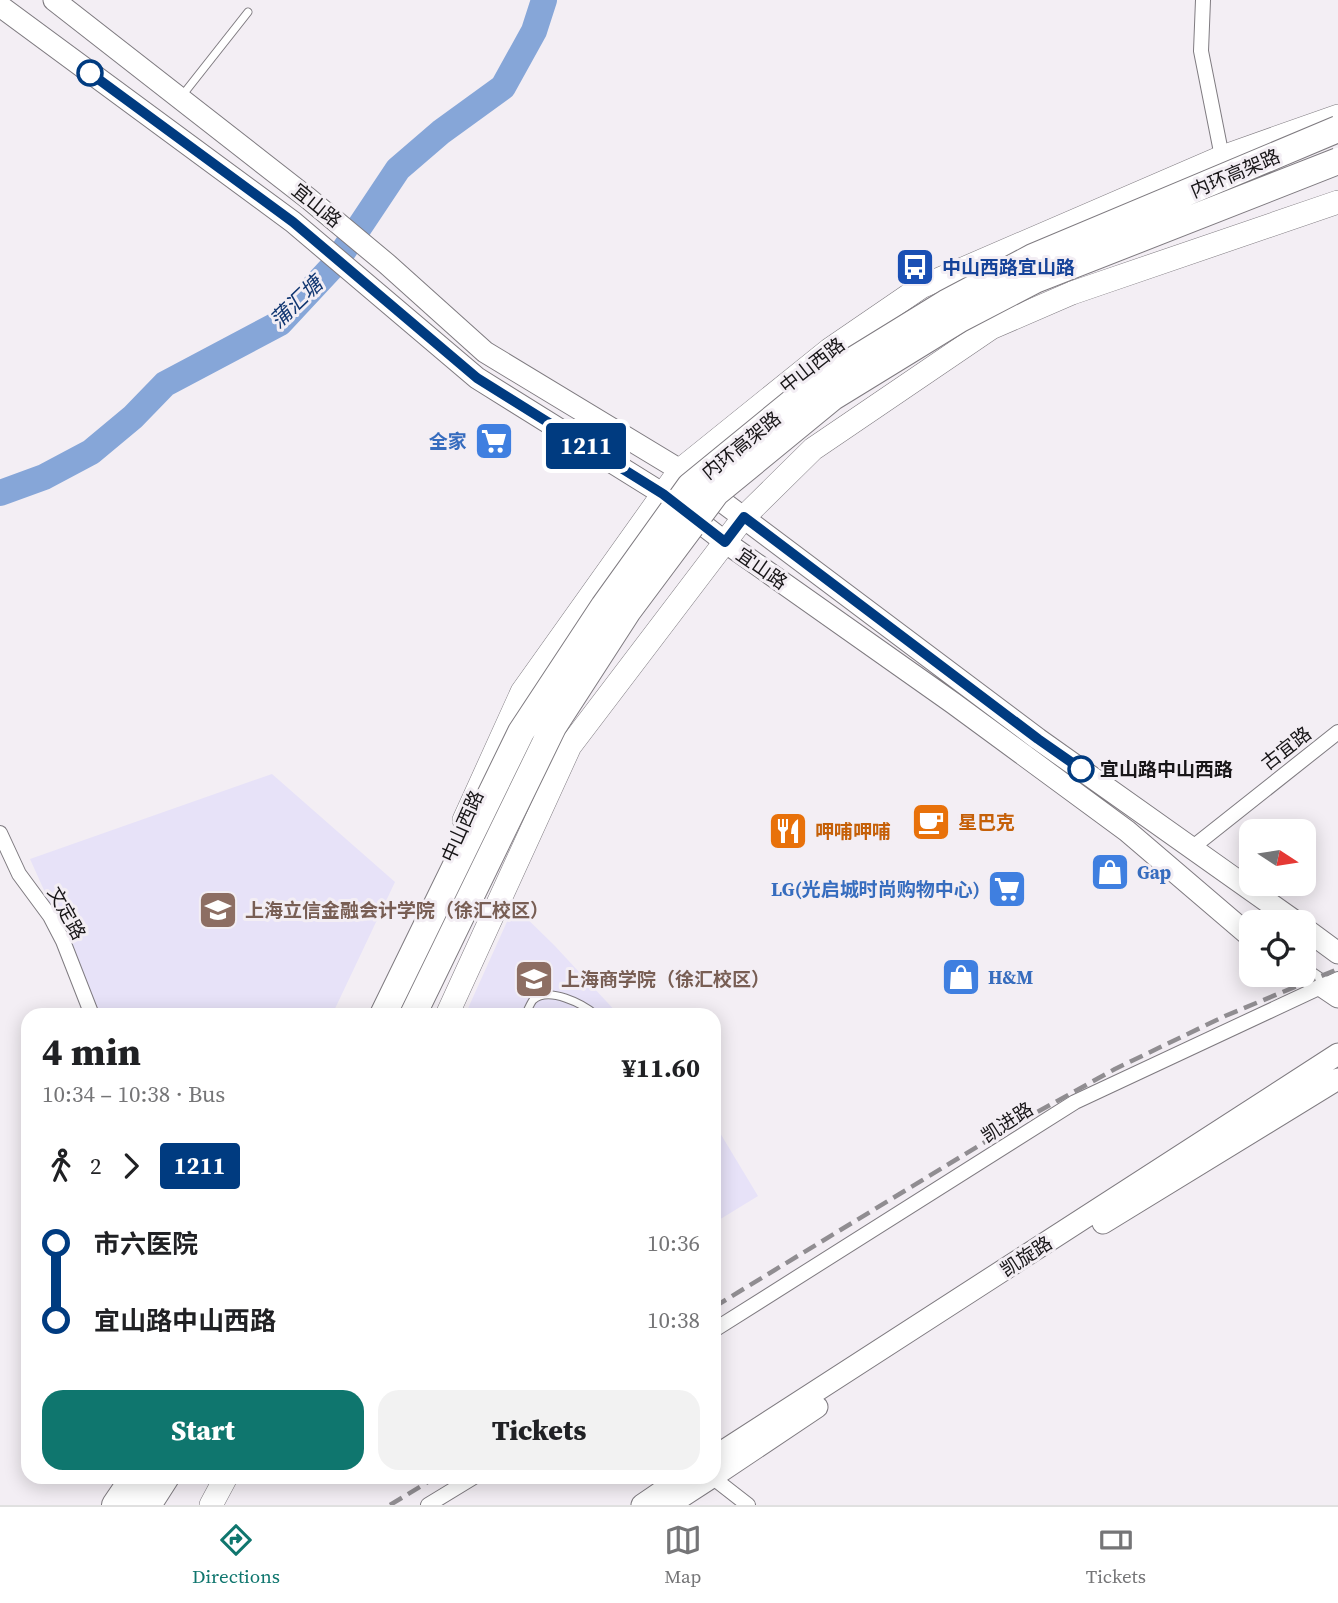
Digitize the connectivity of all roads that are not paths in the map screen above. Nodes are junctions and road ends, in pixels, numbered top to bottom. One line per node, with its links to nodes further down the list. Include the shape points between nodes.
1 (54, 0): 5 (main road, 宜山路)
2 (1203, 0): 8 (street, via 1201,51)
3 (0, 6): 12 (main road, 宜山路, via 293,222 477,378)
4 (248, 12): 5 (lane)
5 (180, 97): 11 (main road, 宜山路, via 387,264 485,352)
6 (1338, 116): 8 (main road, 中山西路)
7 (1338, 130): 26 (highway, 内环高架路, bridge, via 1033,257 946,303 816,383 690,486 521,732)
8 (1222, 157): 11 (main road, 中山西路, via 921,287 829,351)
9 (1338, 161): 27 (highway, 内环高架路, bridge, via 1035,280 960,319 833,397 716,493 628,611 553,727)
10 (1338, 202): 13 (main road, via 1072,293 991,328 813,449)
11 (680, 470): 12 (main road, 中山西路); 13 (main road, 宜山路)
12 (663, 494): 14 (main road, 宜山路); 25 (main road, 中山西路, via 522,692)
13 (744, 517): 14 (main road); 17 (main road, 宜山路, via 1038,739)
14 (725, 542): 19 (main road, 宜山路, via 1127,831); 28 (main road, via 570,746)
15 (1338, 732): 17 (street, 古宜路)
16 (0, 833): 24 (street, 文定路, via 19,874 50,916)
17 (1193, 847): 18 (main road, 宜山路)
18 (1280, 910)
19 (1239, 927)
20 (1316, 937): 21 (main road)
21 (1338, 953)
22 (1316, 980): 23 (main road)
23 (1333, 988): 33 (street, 凯进路, via 1075,1102)
24 (89, 1008)
25 (380, 1008)
26 (386, 1008)
27 (416, 1008)
28 (450, 1008)
29 (528, 1008): 30 (lane, via 532,1001 554,995)
30 (587, 1008)
31 (1338, 1054): 34 (main road, 凯旋路)
32 (1338, 1079): 35 (main road, 凯旋路, via 995,1289)
33 (721, 1326)
34 (721, 1452)
35 (721, 1472)
36 (721, 1483): 53 (street)
37 (129, 1484): 45 (highway)
38 (147, 1484): 46 (main road)
39 (162, 1484): 47 (highway)
40 (164, 1484): 48 (main road)
41 (222, 1484): 49 (main road)
42 (462, 1484): 50 (street)
43 (673, 1484): 51 (main road)
44 (702, 1484): 52 (main road, 凯旋路)
45 (115, 1505)
46 (128, 1505)
47 (148, 1505)
48 (157, 1505)
49 (211, 1505)
50 (428, 1505)
51 (642, 1505)
52 (669, 1505)
53 (748, 1505)

